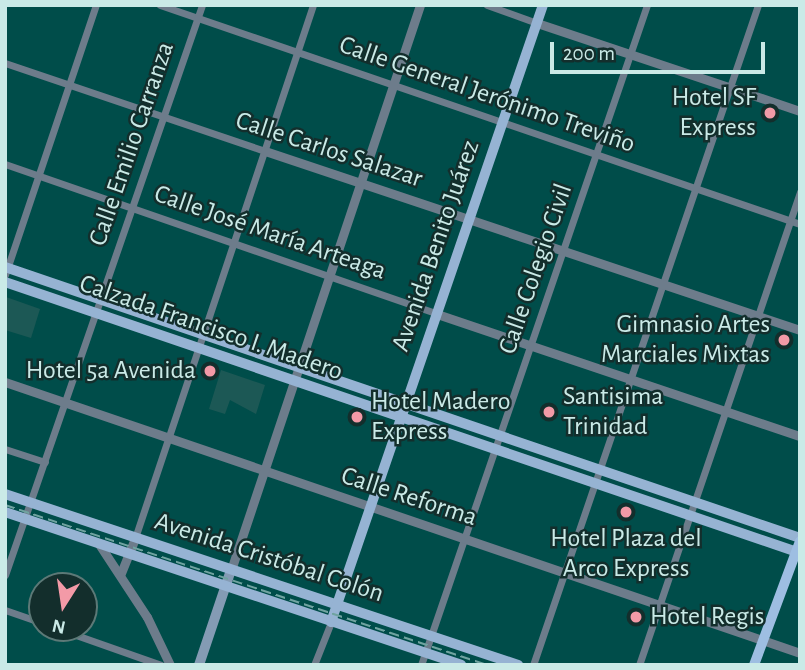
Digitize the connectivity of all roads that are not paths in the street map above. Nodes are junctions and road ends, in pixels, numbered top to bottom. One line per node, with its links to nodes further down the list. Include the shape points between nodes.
1 (96, 5): 15 (street)
2 (160, 5): 10 (street, Calle General Jerónimo Treviño)
3 (202, 5): 10 (street, Calle Emilio Carranza)
4 (313, 5): 13 (street)
5 (420, 5): 16 (street)
6 (487, 5): 11 (street)
7 (543, 5): 11 (main road, Avenida Benito Juárez)
8 (648, 5): 12 (street, Calle Colegio Civil)
9 (758, 5): 17 (street)
10 (198, 19): 13 (street, Calle General Jerónimo Treviño); 19 (street, Calle Emilio Carranza)
11 (537, 23): 12 (street); 20 (main road, Avenida Benito Juárez)
12 (632, 52): 17 (street); 22 (street, Calle Colegio Civil)
13 (297, 53): 16 (street, Calle General Jerónimo Treviño); 21 (street)
14 (5, 63): 15 (street, Calle Carlos Salazar)
15 (69, 84): 19 (street, Calle Carlos Salazar); 24 (street)
16 (393, 86): 20 (street, Calle General Jerónimo Treviño); 25 (street)
17 (730, 87): 18 (street); 26 (street)
18 (800, 111)
19 (164, 118): 21 (street, Calle Carlos Salazar); 28 (street, Calle Emilio Carranza)
20 (503, 122): 22 (street, Calle General Jerónimo Treviño); 29 (main road, Avenida Benito Juárez)
21 (265, 151): 25 (street, Calle Carlos Salazar); 32 (street)
22 (598, 155): 26 (street, Calle General Jerónimo Treviño); 33 (street, Calle Colegio Civil)
23 (5, 164): 24 (street, Calle José María Arteaga)
24 (39, 175): 28 (street, Calle José María Arteaga); 34 (street)
25 (359, 182): 29 (street, Calle Carlos Salazar); 35 (street)
26 (695, 187): 30 (street, Calle General Jerónimo Treviño); 37 (street)
27 (800, 192): 30 (street)
28 (133, 208): 32 (street, Calle José María Arteaga); 38 (street, Calle Emilio Carranza)
29 (470, 220): 33 (street, Calle Carlos Salazar); 40 (main road, Avenida Benito Juárez)
30 (790, 220): 31 (street, Calle General Jerónimo Treviño); 41 (street)
31 (800, 224)
32 (234, 242): 35 (street, Calle José María Arteaga); 43 (street)
33 (564, 251): 37 (street, Calle Carlos Salazar); 44 (street, Calle Colegio Civil)
34 (6, 270): 38 (main road, Calzada Francisco I. Madero)
35 (328, 274): 40 (street, Calle José María Arteaga); 46 (street)
36 (5, 282): 39 (main road, Calzada Francisco I. Madero)
37 (663, 283): 41 (street, Calle Carlos Salazar); 48 (street)
38 (101, 300): 39 (street, Calle Emilio Carranza); 43 (main road, Calzada Francisco I. Madero)
39 (96, 313): 45 (main road, Calzada Francisco I. Madero); 50 (street, Calle Emilio Carranza)
40 (437, 314): 44 (street, Calle José María Arteaga); 51 (main road, Avenida Benito Juárez)
41 (758, 316): 42 (street, Calle Carlos Salazar); 52 (street)
42 (800, 330)
43 (202, 335): 45 (street); 46 (main road, Calzada Francisco I. Madero)
44 (532, 345): 48 (street, Calle José María Arteaga); 54 (street, Calle Colegio Civil)
45 (198, 347): 47 (main road, Calzada Francisco I. Madero); 56 (street)
46 (298, 366): 47 (street); 51 (main road, Calzada Francisco I. Madero)
47 (293, 379): 53 (main road, Calzada Francisco I. Madero); 60 (street)
48 (631, 379): 52 (street, Calle José María Arteaga); 61 (street)
49 (5, 382): 50 (street, Calle Reforma)
50 (66, 402): 56 (street, Calle Reforma); 59 (street, Calle Emilio Carranza)
51 (405, 404): 53 (main road, Avenida Benito Juárez); 54 (main road, Calzada Francisco I. Madero)
52 (726, 411): 55 (street, Calle José María Arteaga); 65 (street)
53 (400, 417): 58 (main road, Calzada Francisco I. Madero); 66 (main road, Avenida Benito Juárez)
54 (500, 435): 58 (street, Calle Colegio Civil); 61 (main road, Calzada Francisco I. Madero)
55 (800, 436)
56 (168, 438): 60 (street, Calle Reforma); 70 (street)
57 (5, 449): 59 (street)
58 (495, 449): 62 (main road, Calzada Francisco I. Madero); 71 (street, Calle Colegio Civil)
59 (46, 461): 64 (street, Calle Emilio Carranza)
60 (264, 470): 66 (street, Calle Reforma); 75 (street)
61 (600, 470): 62 (street); 65 (main road, Calzada Francisco I. Madero)
62 (596, 484): 68 (main road, Calzada Francisco I. Madero); 77 (street)
63 (5, 494): 64 (main road, Avenida Cristóbal Colón)
64 (32, 503): 69 (street, Calle Emilio Carranza); 70 (main road, Avenida Cristóbal Colón)
65 (695, 503): 68 (street); 73 (main road, Calzada Francisco I. Madero)
66 (370, 507): 71 (street, Calle Reforma); 81 (main road, Avenida Benito Juárez)
67 (5, 512): 69 (main road, Avenida Cristóbal Colón)
68 (690, 515): 73 (main road, Calzada Francisco I. Madero); 80 (street)
69 (26, 519): 72 (main road, Avenida Cristóbal Colón); 78 (street, Calle Emilio Carranza)
70 (135, 538): 74 (street); 75 (main road, Avenida Cristóbal Colón)
71 (467, 538): 77 (street, Calle Reforma); 85 (street, Calle Colegio Civil)
72 (99, 544): 74 (main road, Avenida Cristóbal Colón); 76 (street)
73 (799, 546): 86 (highway)
74 (128, 555): 76 (street); 79 (main road, Avenida Cristóbal Colón)
75 (231, 570): 79 (main road); 81 (main road, Avenida Cristóbal Colón)
76 (121, 573): 91 (street)
77 (564, 573): 80 (street, Calle Reforma); 97 (street)
78 (5, 575)
79 (226, 588): 84 (main road, Avenida Cristóbal Colón); 92 (main road)
80 (659, 605): 86 (street, Calle Reforma); 98 (street)
81 (337, 606): 84 (main road, Avenida Benito Juárez); 85 (main road, Avenida Cristóbal Colón)
82 (5, 610): 83 (street)
83 (28, 618)
84 (331, 622): 88 (main road, Avenida Cristóbal Colón); 93 (street)
85 (431, 635): 88 (street, Calle Colegio Civil); 96 (main road, Avenida Cristóbal Colón)
86 (763, 641): 89 (street, Calle Reforma); 99 (highway)
87 (96, 642): 90 (street)
88 (425, 653): 94 (street, Calle Colegio Civil); 95 (main road, Avenida Cristóbal Colón)
89 (800, 653)
90 (161, 665)
91 (170, 665)
92 (199, 665)
93 (314, 665)
94 (421, 665)
95 (461, 665)
96 (518, 665)
97 (533, 665)
98 (639, 665)
99 (754, 665)

